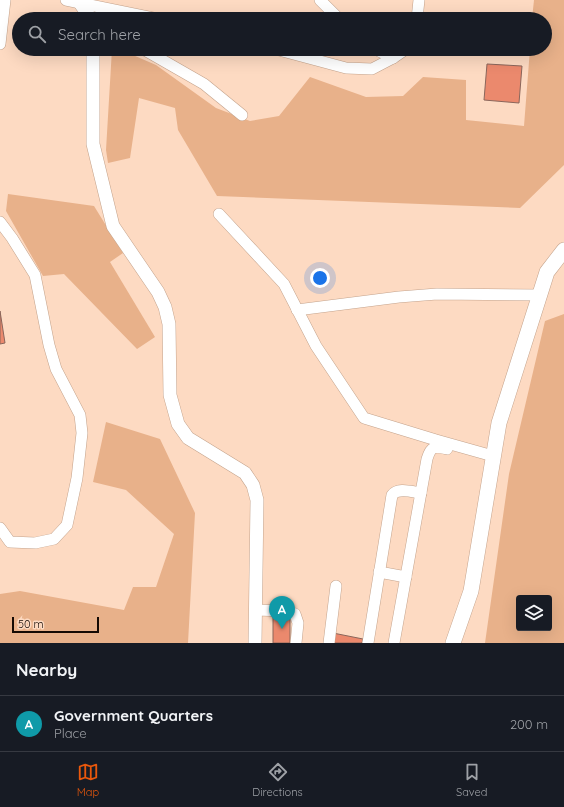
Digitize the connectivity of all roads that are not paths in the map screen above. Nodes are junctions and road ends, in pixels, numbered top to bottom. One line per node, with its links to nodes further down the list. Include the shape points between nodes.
1 (5, 0): 10 (street)
2 (66, 0): 5 (street)
3 (320, 0): 8 (street)
4 (419, 0): 9 (street)
5 (80, 1): 6 (street); 7 (street)
6 (87, 12)
7 (128, 12)
8 (332, 12)
9 (418, 12)
10 (0, 44)
11 (93, 56): 29 (street, via 93,144 113,226 158,292 165,307 169,324 170,396 178,424 188,438 245,472 253,486 257,500)
12 (155, 56): 17 (street, via 204,84)
13 (301, 56): 16 (street, via 346,68 372,69)
14 (389, 56): 16 (street)
15 (396, 56): 16 (street)
16 (393, 58)
17 (242, 115)
18 (219, 214): 22 (street, via 284,284)
19 (0, 222): 25 (street, via 35,275 56,369 80,415 82,433 77,478 67,525 54,539 35,543 10,542)
20 (564, 250): 21 (main road, via 547,272)
21 (540, 295): 22 (street, via 437,294); 23 (main road, via 499,423)
22 (297, 310): 23 (street, via 316,346 364,418)
23 (492, 458): 24 (street, via 433,448 428,454); 35 (main road, via 471,591)
24 (421, 493): 26 (street, via 399,491 392,495); 27 (street)
25 (0, 528)
26 (379, 572): 27 (street); 33 (street)
27 (406, 577): 34 (street)
28 (336, 586): 32 (street)
29 (256, 610): 30 (street); 31 (street, via 287,611 295,614 298,623)
30 (255, 643)
31 (296, 643)
32 (329, 643)
33 (368, 643)
34 (394, 643)
35 (453, 643)

